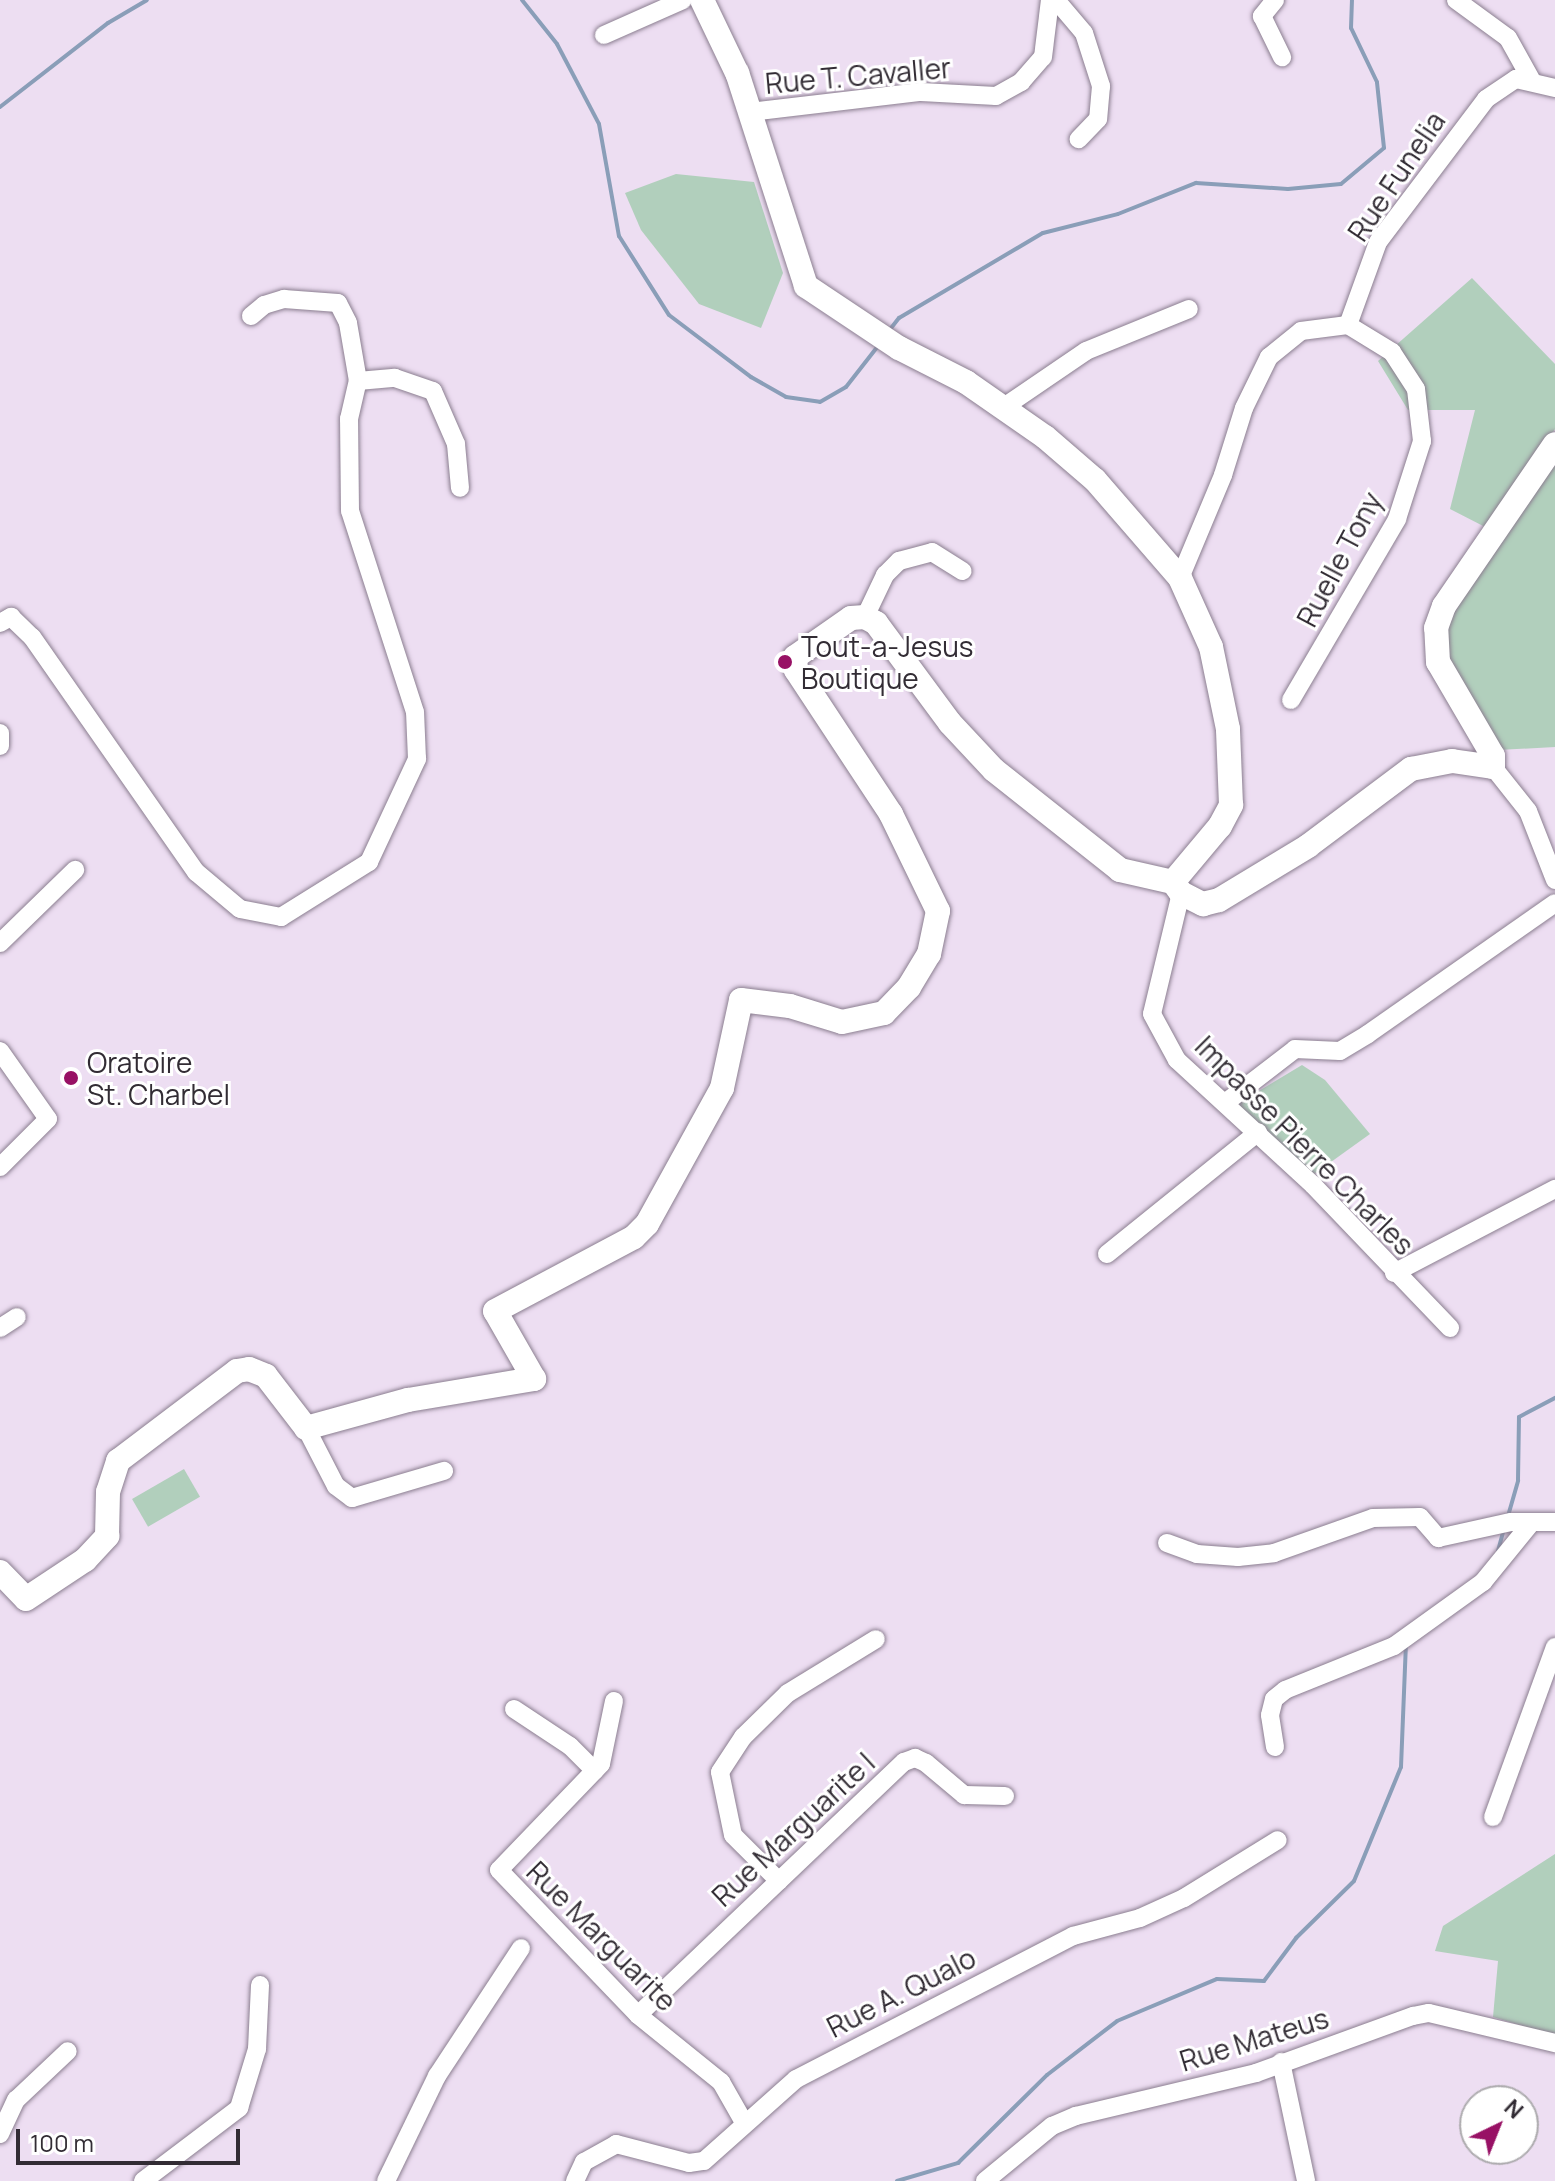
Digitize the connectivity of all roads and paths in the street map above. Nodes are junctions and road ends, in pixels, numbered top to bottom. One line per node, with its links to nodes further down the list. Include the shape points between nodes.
1 (683, 0): 7 (street)
2 (702, 0): 11 (street, via 727,48)
3 (1050, 0): 11 (street, Rue T. Cavaller, via 1043,57 1021,82 996,96 921,92)
4 (1056, 0): 12 (street, via 1084,33 1101,86 1098,119)
5 (1275, 0): 8 (street, via 1262,16)
6 (1456, 0): 9 (street, via 1508,38)
7 (604, 35)
8 (1282, 57)
9 (1532, 81): 10 (street); 15 (street, Rue Funelia, via 1505,83 1466,121 1378,242)
10 (1555, 88)
11 (750, 112): 17 (street, via 806,286 899,348)
12 (1079, 139)
13 (1189, 309): 17 (street, via 1086,351)
14 (251, 316): 16 (street, via 284,299 338,303 348,323)
15 (1348, 325): 21 (street, via 1301,331 1269,357 1244,408); 24 (street, Ruelle Tony, via 1392,352 1416,389 1422,441 1397,519)
16 (358, 381): 19 (street, via 381,376 433,391 456,444); 23 (street, via 349,419 350,511 419,731 417,759 401,801 362,869 281,917 240,909 196,872 22,625 11,617)
17 (1004, 407): 21 (street, via 1095,480)
18 (1555, 444): 27 (street, via 1444,606 1436,628 1438,662 1493,756)
19 (460, 488)
20 (963, 571): 22 (street, via 932,552 899,561 885,575)
21 (1180, 578): 30 (street, via 1211,647 1228,729 1231,805)
22 (865, 617): 30 (street, via 876,623 950,723 994,770 1120,870); 43 (street, via 851,618 795,657 800,682 858,760 923,870 938,911 937,930 909,987 884,1013 842,1022 790,1006 741,1000 722,1088 647,1224 634,1237 495,1311 534,1379 408,1400)
23 (0, 623)
24 (1291, 700)
25 (0, 733): 26 (street)
26 (0, 743)
27 (1493, 767): 29 (street, via 1528,811); 30 (street, via 1452,761 1411,769 1308,846 1235,891 1203,904)
28 (75, 870): 32 (street)
29 (1555, 880)
30 (1177, 888): 34 (street, Impasse Pierre Charles, via 1152,1014 1177,1060)
31 (1555, 903): 34 (street, via 1340,1051 1295,1049)
32 (0, 943)
33 (0, 1051): 36 (street, via 48,1119)
34 (1225, 1103): 35 (street, Impasse Pierre Charles)
35 (1258, 1132): 38 (street); 39 (street, Impasse Pierre Charles)
36 (0, 1167)
37 (1555, 1189): 39 (street)
38 (1107, 1254)
39 (1394, 1273): 42 (street, Impasse Pierre Charles)
40 (17, 1317): 41 (street)
41 (0, 1328)
42 (1450, 1328)
43 (306, 1428): 44 (street, via 336,1486 352,1498); 48 (street, via 266,1376 249,1369 237,1371 118,1461 108,1492 107,1536 85,1560 26,1599)
44 (444, 1471)
45 (1532, 1522): 46 (street); 47 (street, via 1438,1538 1420,1517 1373,1518 1274,1553 1238,1557 1197,1554); 53 (street, via 1483,1582 1438,1617 1394,1646 1308,1679 1274,1699 1270,1715)
46 (1555, 1522)
47 (1167, 1543)
48 (0, 1572)
49 (876, 1639): 58 (street, via 788,1693 743,1737 720,1772 733,1835)
50 (1555, 1647): 56 (street)
51 (614, 1701): 54 (street, Rue Marguarite, via 605,1756)
52 (514, 1709): 54 (street, via 570,1746)
53 (1275, 1747)
54 (595, 1771): 61 (street, Rue Marguarite, via 499,1870)
55 (1005, 1796): 58 (street, Rue Marguarite I, via 964,1795 915,1758 904,1762)
56 (1493, 1817)
57 (1278, 1840): 65 (street, Rue A. Qualo, via 1184,1898 1140,1918 1073,1936 871,2038 796,2079)
58 (779, 1881): 61 (street, Rue Marguarite I)
59 (521, 1948): 68 (street, via 437,2076)
60 (260, 1985): 67 (street, via 257,2049 239,2108)
61 (638, 2015): 65 (street, Rue Marguarite, via 721,2082)
62 (1555, 2043): 64 (street, Rue Mateus, via 1429,2013)
63 (68, 2051): 66 (street, via 16,2100)
64 (1281, 2062): 70 (street, Rue Mateus, via 1256,2073 1076,2116 1052,2126); 71 (street)
65 (745, 2124): 69 (street, Rue A. Qualo, via 704,2161 689,2163 631,2143 616,2144 584,2162)
66 (0, 2134)
67 (143, 2181)
68 (386, 2181)
69 (575, 2181)
70 (985, 2181)
71 (1306, 2181)

